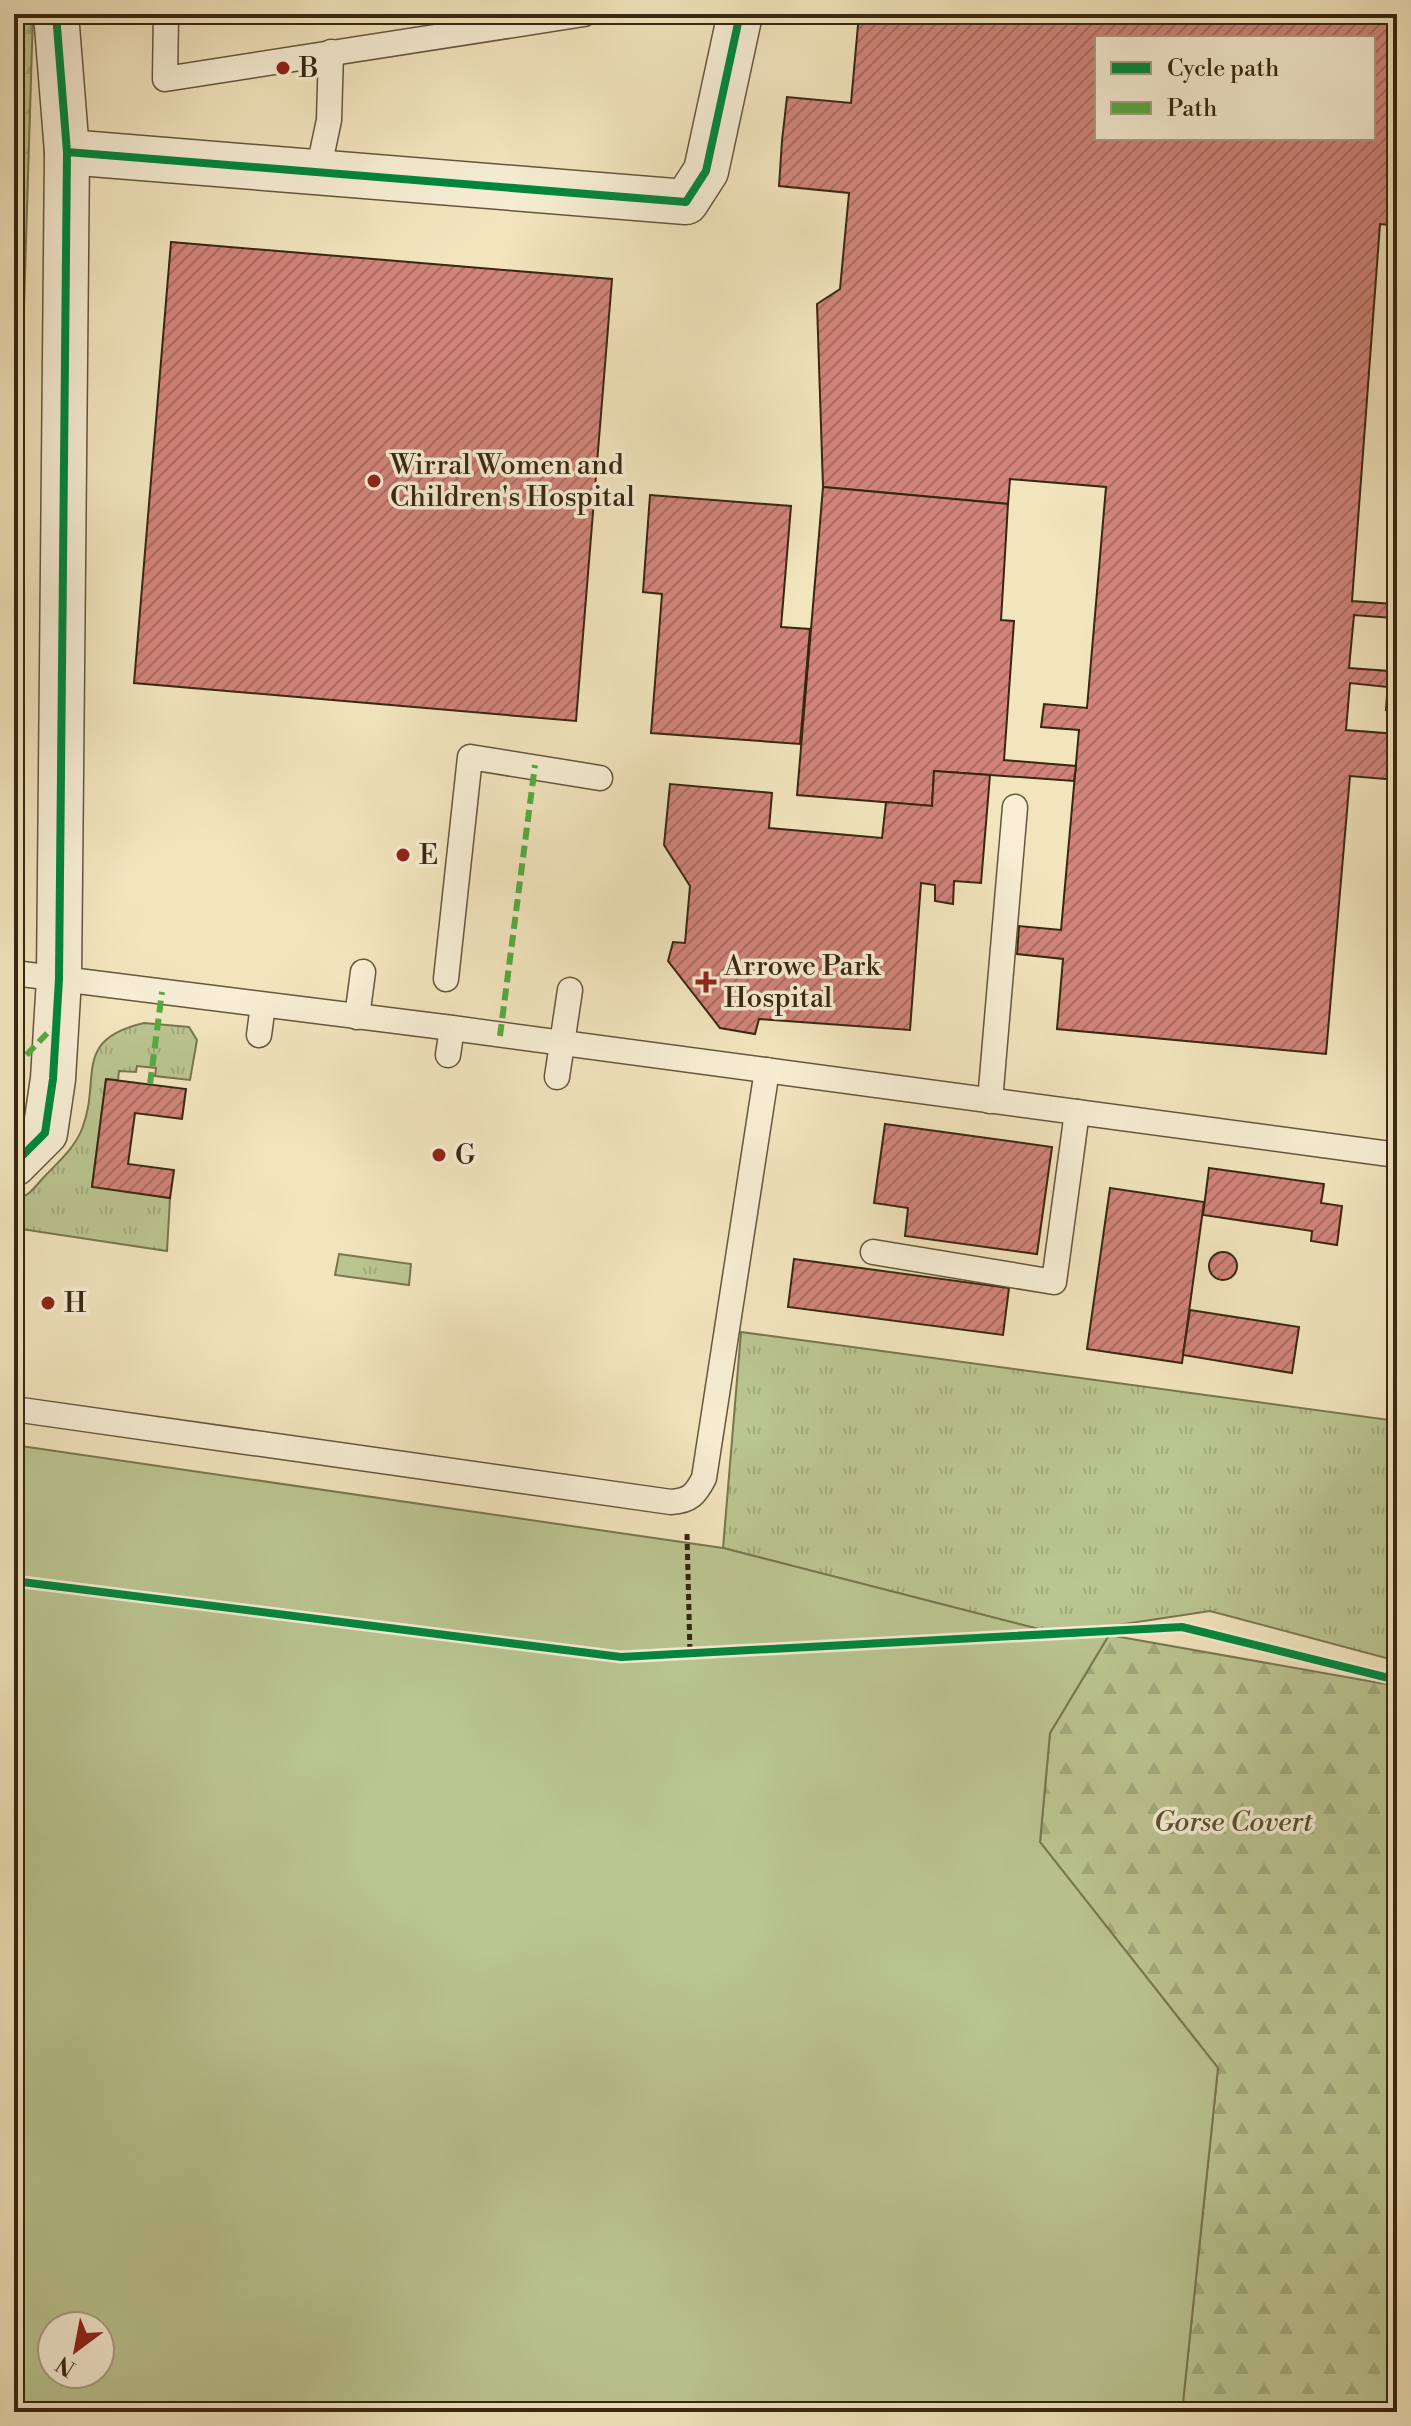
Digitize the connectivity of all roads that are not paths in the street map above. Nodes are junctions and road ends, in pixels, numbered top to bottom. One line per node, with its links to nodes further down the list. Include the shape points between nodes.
1 (166, 14): 5 (lane, via 165,79)
2 (584, 14): 5 (lane)
3 (740, 14): 7 (street, via 706,171 686,202)
4 (51, 21): 6 (street)
5 (331, 52): 7 (lane, via 329,120)
6 (67, 152): 7 (street); 12 (street)
7 (318, 172)
8 (600, 778): 13 (lane, via 470,757)
9 (1015, 807): 23 (lane)
10 (363, 972): 16 (lane)
11 (14, 973): 12 (lane)
12 (59, 979): 15 (lane); 26 (street, via 45,1133)
13 (446, 979)
14 (570, 990): 19 (lane)
15 (263, 1005): 16 (lane); 18 (lane)
16 (357, 1017): 17 (lane)
17 (452, 1028): 19 (lane); 20 (lane)
18 (259, 1035)
19 (561, 1044): 21 (lane); 22 (lane)
20 (448, 1055)
21 (767, 1070): 23 (lane); 28 (lane, via 704,1478 686,1501)
22 (557, 1077)
23 (990, 1101): 24 (lane)
24 (1077, 1112): 25 (lane); 27 (lane, via 1054,1282)
25 (1397, 1155)
26 (14, 1164)
27 (873, 1252)
28 (14, 1409)

